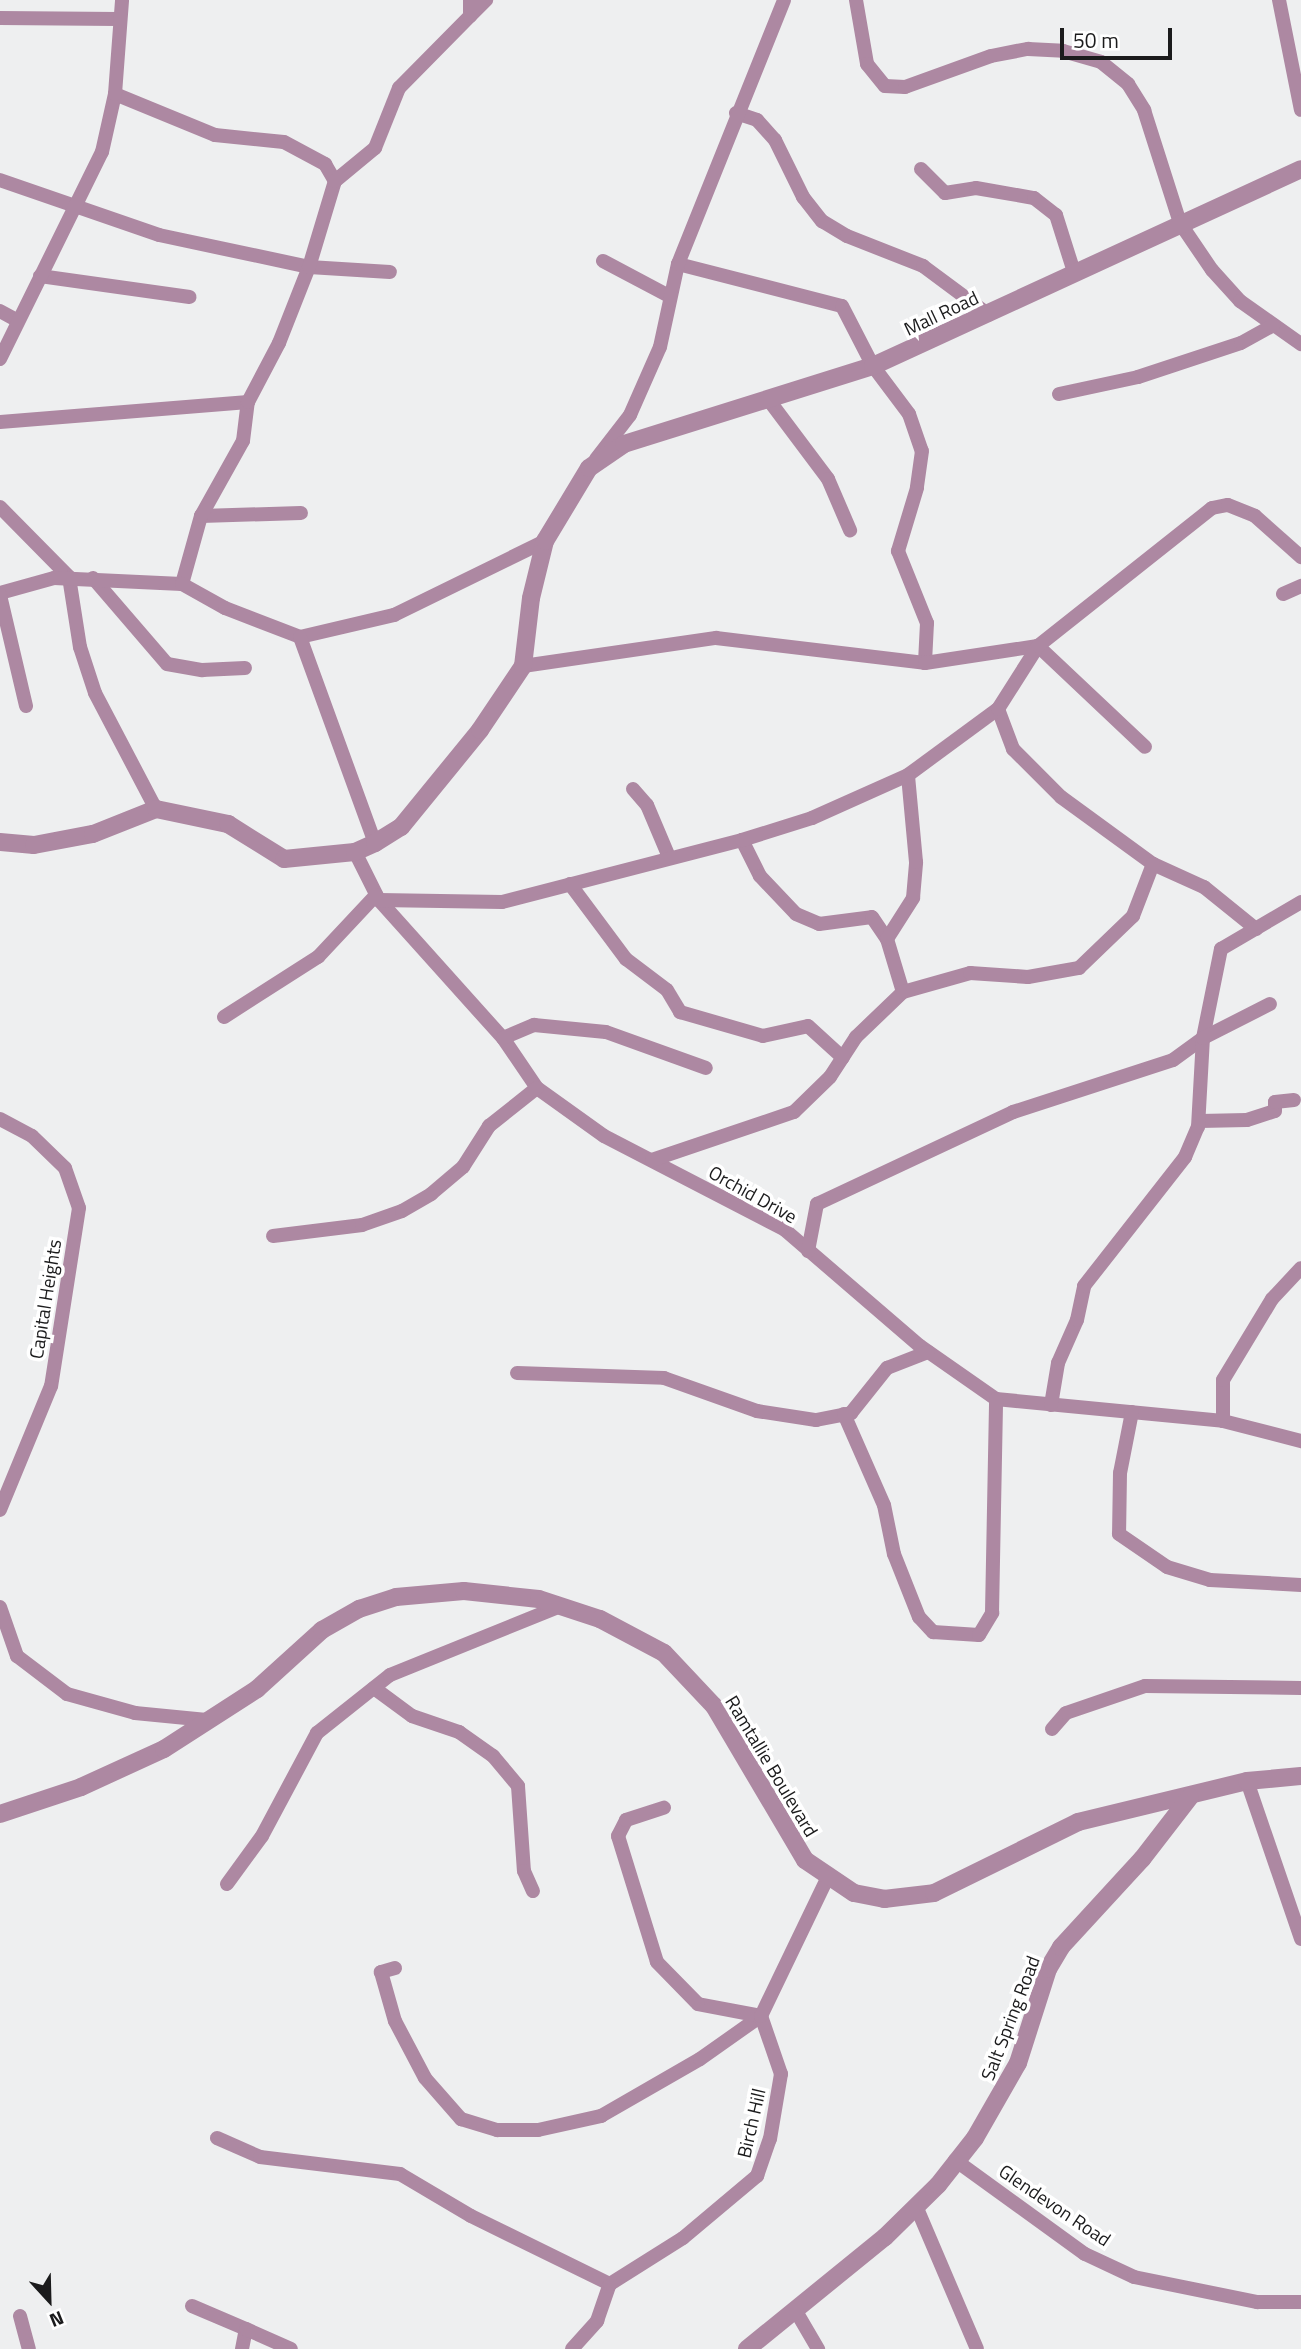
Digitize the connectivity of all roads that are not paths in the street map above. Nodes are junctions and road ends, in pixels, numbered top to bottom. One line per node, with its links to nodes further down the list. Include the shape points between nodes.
1 (122, 0): 9 (street)
2 (470, 0): 7 (street)
3 (486, 0): 7 (street)
4 (784, 0): 12 (street)
5 (856, 0): 18 (street, via 867,64 885,86 905,88 991,56 1028,49 1063,51 1101,62 1128,84 1144,110)
6 (1279, 0): 11 (street)
7 (470, 16): 16 (street, via 399,88 375,148)
8 (0, 18): 9 (street)
9 (118, 19): 10 (street)
10 (115, 94): 16 (street, via 215,135 284,142 325,164); 17 (street, via 102,152)
11 (1301, 110)
12 (736, 113): 20 (street); 28 (street, via 757,120 775,140 803,197 822,221 923,267)
13 (921, 169): 23 (street, via 945,193 976,188 1034,198 1056,215)
14 (1301, 169): 18 (street, Mall Road)
15 (0, 180): 17 (street)
16 (335, 181): 21 (street)
17 (77, 208): 21 (street, via 159,235); 24 (street)
18 (1180, 223): 23 (street, Mall Road); 30 (street, via 1240,301)
19 (603, 261): 25 (street)
20 (678, 264): 25 (street); 33 (street, via 842,306)
21 (309, 267): 22 (street); 36 (street, via 279,343)
22 (390, 272)
23 (1074, 272): 28 (street, Mall Road)
24 (40, 276): 26 (street); 29 (street)
25 (669, 296): 38 (street, via 660,347 630,415)
26 (190, 297)
27 (0, 311): 29 (street)
28 (989, 315): 33 (street, Mall Road)
29 (16, 320): 32 (street)
30 (1273, 325): 31 (street); 34 (street, via 1241,343 1138,377)
31 (1301, 344)
32 (0, 359)
33 (873, 366): 35 (street, Mall Road); 53 (street, via 909,414 922,451 917,488 898,551 927,623)
34 (1059, 394)
35 (768, 399): 38 (street, Mall Road, via 624,444); 42 (street, via 828,479)
36 (248, 402): 37 (street); 41 (street, via 243,441)
37 (0, 422)
38 (589, 468): 43 (street)
39 (0, 507): 45 (street)
40 (301, 513): 41 (street)
41 (201, 516): 47 (street)
42 (849, 530)
43 (545, 541): 51 (street, via 394,615); 54 (street, via 531,598)
44 (1301, 557): 52 (street, via 1255,516 1228,505 1212,508)
45 (69, 578): 46 (street); 49 (street); 61 (street, via 80,648 95,693)
46 (93, 578): 47 (street); 55 (street, via 167,664 202,670)
47 (182, 584): 51 (street)
48 (1301, 586): 50 (street)
49 (0, 594): 56 (street)
50 (1283, 594)
51 (300, 637): 64 (street)
52 (1038, 646): 53 (street); 57 (street); 58 (street)
53 (925, 663): 54 (street, via 716,638)
54 (523, 666): 64 (street, via 480,730 401,827)
55 (245, 668)
56 (26, 706)
57 (998, 709): 59 (street); 67 (street, via 1013,749 1061,797)
58 (1145, 747)
59 (908, 775): 62 (street, via 812,818); 72 (street, via 916,862 913,898)
60 (633, 789): 66 (street, via 647,805)
61 (156, 809): 63 (street, via 93,834 34,845); 65 (street, via 228,824 284,859)
62 (742, 840): 66 (street); 72 (street, via 760,876 796,914 819,925 872,917)
63 (0, 842)
64 (375, 843): 65 (street)
65 (355, 852): 69 (street, Orchid Drive)
66 (669, 858): 68 (street)
67 (1153, 863): 71 (street, via 1204,887); 73 (street, via 1133,916 1079,968 1028,978 970,973)
68 (570, 884): 69 (street, via 502,902); 78 (street, via 626,959 667,990 680,1012 763,1036 808,1026)
69 (378, 898): 75 (street, via 318,957); 76 (street, Orchid Drive)
70 (1301, 902): 71 (street)
71 (1256, 929): 77 (street, via 1221,949)
72 (887, 939): 73 (street)
73 (903, 992): 78 (street, via 856,1037)
74 (1270, 1004): 77 (street)
75 (224, 1017)
76 (503, 1038): 79 (street, via 534,1026 606,1032); 80 (street, Orchid Drive)
77 (1203, 1038): 83 (street); 86 (street, via 1173,1060 1013,1112 817,1204)
78 (843, 1058): 84 (street, via 793,1112)
79 (706, 1068)
80 (537, 1088): 84 (street, Orchid Drive, via 604,1136); 85 (street, via 489,1126 463,1167 411,1205 362,1225)
81 (1294, 1100): 83 (street, via 1275,1102 1275,1111 1247,1120)
82 (0, 1119): 96 (street, Capital Heights, via 32,1136 65,1168 79,1208 51,1386)
83 (1200, 1121): 91 (street, via 1185,1157 1084,1286 1077,1320 1058,1363)
84 (652, 1160): 86 (street, Orchid Drive, via 785,1230)
85 (273, 1236)
86 (808, 1251): 88 (street, Orchid Drive)
87 (1301, 1269): 94 (street, via 1272,1299 1223,1380)
88 (928, 1352): 90 (street, Orchid Drive); 93 (street, via 887,1368 851,1413)
89 (517, 1373): 93 (street, via 664,1378 757,1411 816,1420)
90 (996, 1399): 91 (street, Orchid Drive); 93 (street, via 992,1613 979,1636 933,1632 919,1616 894,1554 884,1505)
91 (1051, 1405): 92 (street, Orchid Drive)
92 (1132, 1412): 94 (street, Orchid Drive); 97 (street, via 1120,1473 1119,1534 1167,1567 1210,1580)
93 (844, 1414)
94 (1223, 1421): 95 (street, Orchid Drive)
95 (1301, 1441)
96 (0, 1510)
97 (1301, 1585)
98 (561, 1606): 100 (street, via 390,1675); 102 (street, Ramtallie Boulevard, via 492,1592 396,1597 359,1609 322,1630 257,1689); 109 (street, Ramtallie Boulevard, via 600,1619 664,1653 714,1706 805,1860)
99 (0, 1607): 102 (street, via 17,1656 68,1694 135,1713)
100 (374, 1688): 110 (street, via 317,1733 262,1836); 111 (street, via 412,1716 459,1732 493,1756 518,1786 524,1871)
101 (1301, 1688): 103 (street, via 1145,1686 1066,1713)
102 (207, 1720): 108 (street, Ramtallie Boulevard, via 123,1768 40,1803)
103 (1052, 1729)
104 (1301, 1776): 105 (street)
105 (1247, 1781): 106 (street); 112 (street)
106 (1189, 1797): 109 (street, Ramtallie Boulevard, via 1079,1822 1024,1846 962,1882 923,1896 864,1895); 116 (street, Salt Spring Road, via 1142,1859 1061,1947 1048,1969 1002,2098)
107 (664, 1808): 114 (street, via 626,1820 618,1836 657,1962 698,2004)
108 (0, 1814)
109 (827, 1879): 114 (street)
110 (227, 1884)
111 (534, 1891)
112 (1301, 1939)
113 (395, 1968): 114 (street, via 381,1972 395,2021 425,2078 461,2119 498,2130 538,2130 601,2116 700,2059)
114 (761, 2015): 118 (street, Birch Hill, via 781,2074 770,2140 757,2176 683,2238)
115 (217, 2138): 118 (street, via 260,2158 400,2174 471,2216)
116 (955, 2160): 117 (street, Salt Spring Road); 119 (street, Glendevon Road, via 1085,2254 1134,2277 1257,2302)
117 (916, 2206): 121 (street, Salt Spring Road); 130 (street)
118 (610, 2284): 127 (street, via 597,2321)
119 (1301, 2302)
120 (192, 2306): 123 (street)
121 (797, 2313): 128 (street, Salt Spring Road); 129 (street)
122 (20, 2316): 124 (street)
123 (246, 2329): 125 (street); 126 (street)
124 (29, 2349)
125 (242, 2349)
126 (291, 2349)
127 (572, 2349)
128 (747, 2349)
129 (818, 2349)
130 (977, 2349)

